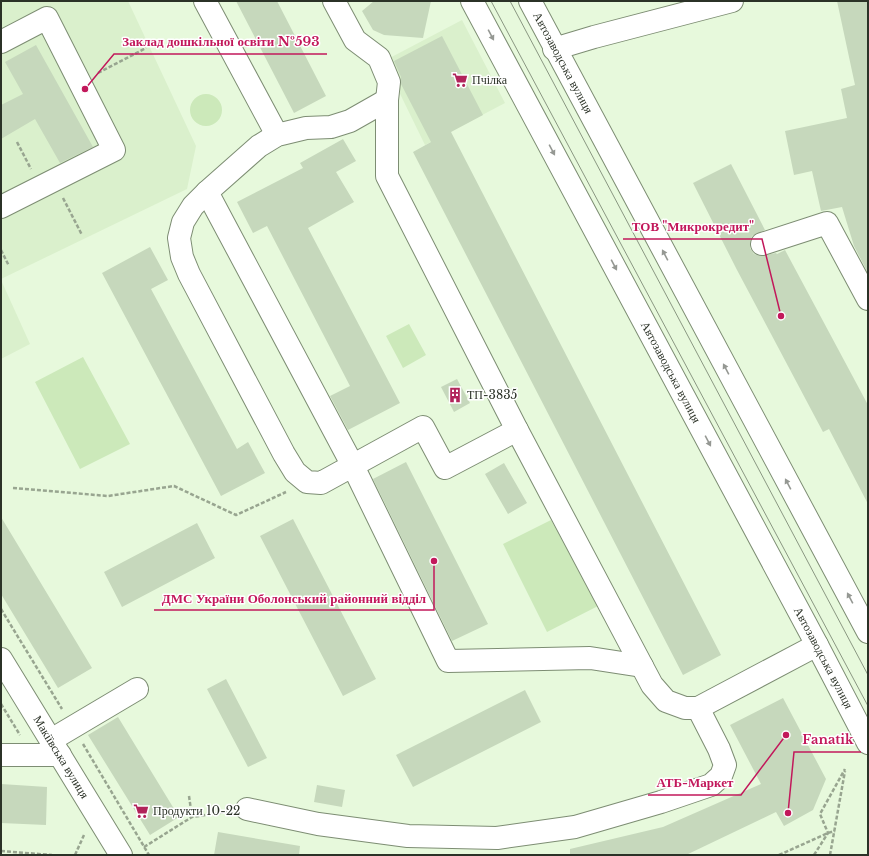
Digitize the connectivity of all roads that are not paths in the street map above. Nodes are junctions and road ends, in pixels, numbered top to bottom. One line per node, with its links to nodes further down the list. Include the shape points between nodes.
1 (205, 1): 9 (main road)
2 (334, 1): 8 (main road, via 355,40 379,58 389,82)
3 (472, 1): 17 (main road, Автозаводська вулиця, one-way to 17)
4 (530, 1): 7 (main road, Автозаводська вулиця)
5 (732, 1): 7 (main road)
6 (1, 42): 11 (main road, via 47,18 114,150)
7 (554, 48): 16 (main road, Автозаводська вулиця, one-way to 7)
8 (386, 100): 9 (main road, via 350,121 331,127 306,128); 14 (main road, via 387,176)
9 (277, 134): 10 (main road, via 259,146)
10 (207, 192): 15 (main road); 15 (main road, via 193,206 183,222 179,238 182,257 284,454 295,472 307,482 321,483)
11 (1, 207)
12 (762, 244): 13 (main road, via 827,223)
13 (867, 295)
14 (517, 430): 15 (main road, via 445,468 423,427); 19 (main road)
15 (353, 466): 19 (main road, via 448,661 590,658)
16 (868, 632)
17 (817, 645): 21 (main road); 22 (main road, Автозаводська вулиця)
18 (1, 659): 23 (main road, Макіївська вулиця)
19 (642, 666): 21 (main road, via 652,685 666,701 685,708)
20 (137, 689): 23 (main road)
21 (698, 708): 25 (main road, via 725,765 721,776 711,785 575,827 497,838 408,836 318,824)
22 (868, 743)
23 (56, 748): 24 (main road, via 33,756); 26 (main road, Макіївська вулиця)
24 (1, 755)
25 (247, 809)
26 (121, 855)

